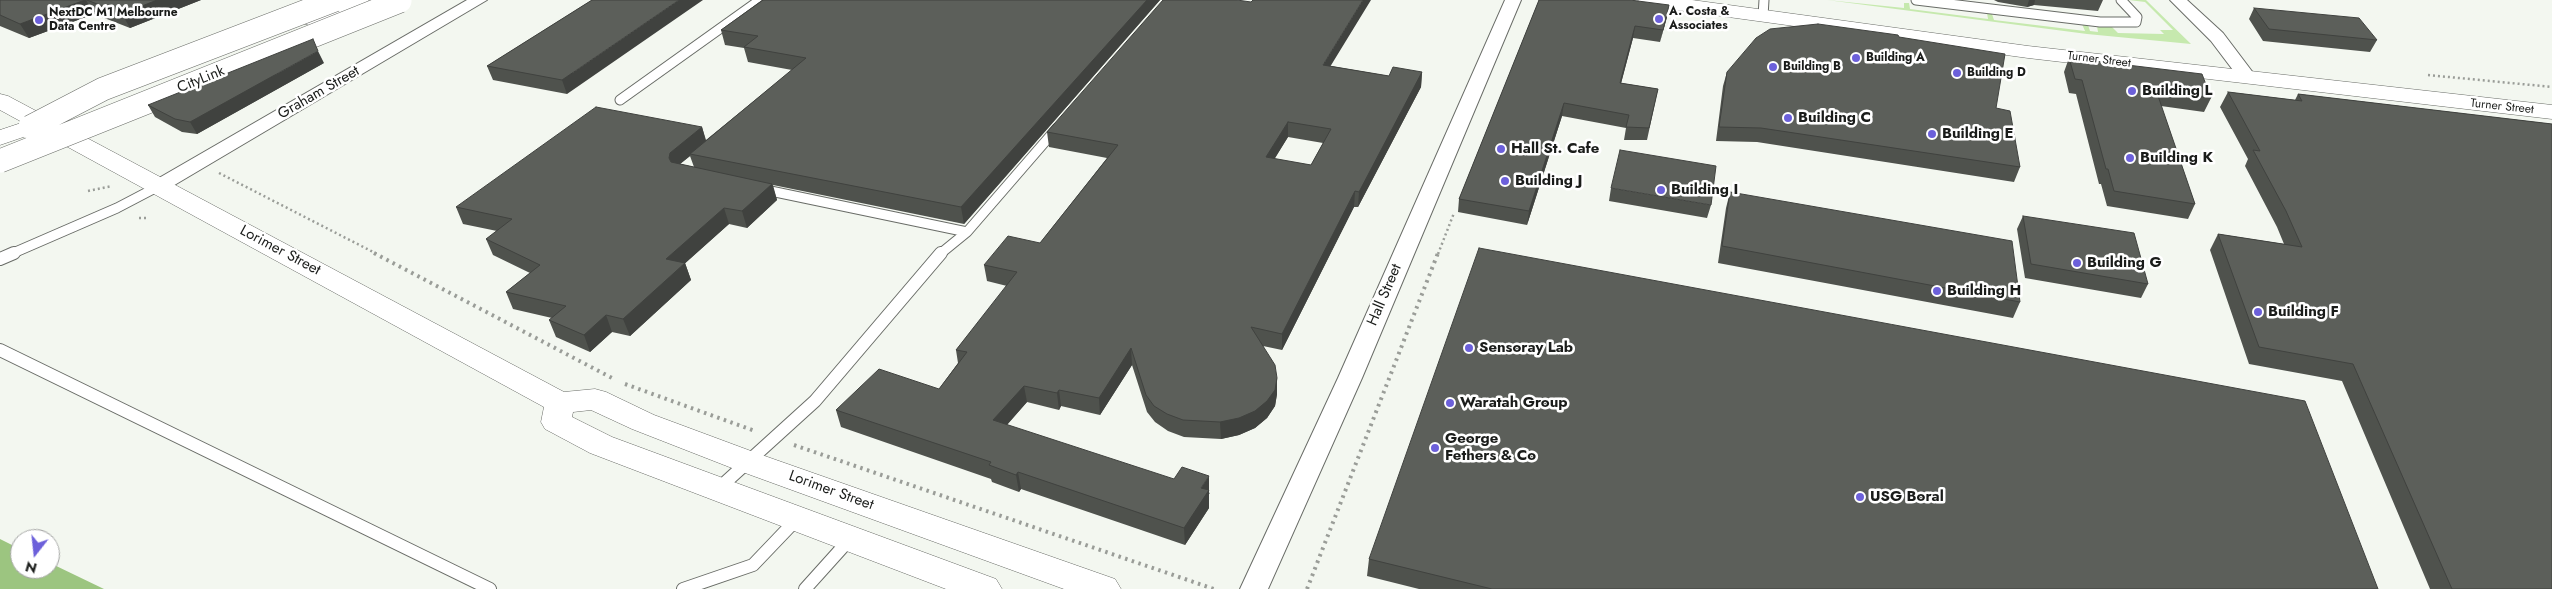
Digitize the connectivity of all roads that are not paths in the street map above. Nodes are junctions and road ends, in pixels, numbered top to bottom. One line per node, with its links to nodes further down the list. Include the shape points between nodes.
1 (335, 0): 17 (main road, bridge, via 103,89)
2 (359, 0): 17 (main road, CityLink, bridge)
3 (403, 0): 19 (main road, CityLink, bridge)
4 (480, 0): 20 (street, Graham Street)
5 (760, 0): 13 (lane)
6 (1513, 0): 35 (street, Hall Street)
7 (1648, 0): 11 (main road, Turner Street)
8 (1916, 0): 9 (lane, via 2100,22 2136,22 2138,17)
9 (2121, 0)
10 (2178, 0): 12 (street, via 2216,37)
11 (1764, 8): 12 (main road, Turner Street)
12 (2248, 78): 15 (main road, Turner Street)
13 (620, 100)
14 (0, 101): 20 (main road, Lorimer Street)
15 (2552, 112)
16 (1064, 120): 22 (lane)
17 (30, 127): 18 (main road, CityLink)
18 (0, 138)
19 (0, 161)
20 (159, 186): 23 (lane); 25 (main road, Lorimer Street)
21 (747, 187): 22 (lane)
22 (967, 232): 26 (lane, via 943,251 815,401)
23 (0, 259)
24 (0, 350): 30 (lane)
25 (560, 403): 26 (main road, Lorimer Street, via 595,399 644,422); 27 (main road, via 556,422 601,445)
26 (748, 462): 27 (lane); 34 (main road, Lorimer Street)
27 (717, 490): 28 (main road)
28 (796, 520): 29 (main road); 31 (lane, via 753,565)
29 (850, 539): 32 (lane); 33 (main road)
30 (490, 589)
31 (683, 589)
32 (805, 589)
33 (984, 589)
34 (1102, 589)
35 (1254, 589)

